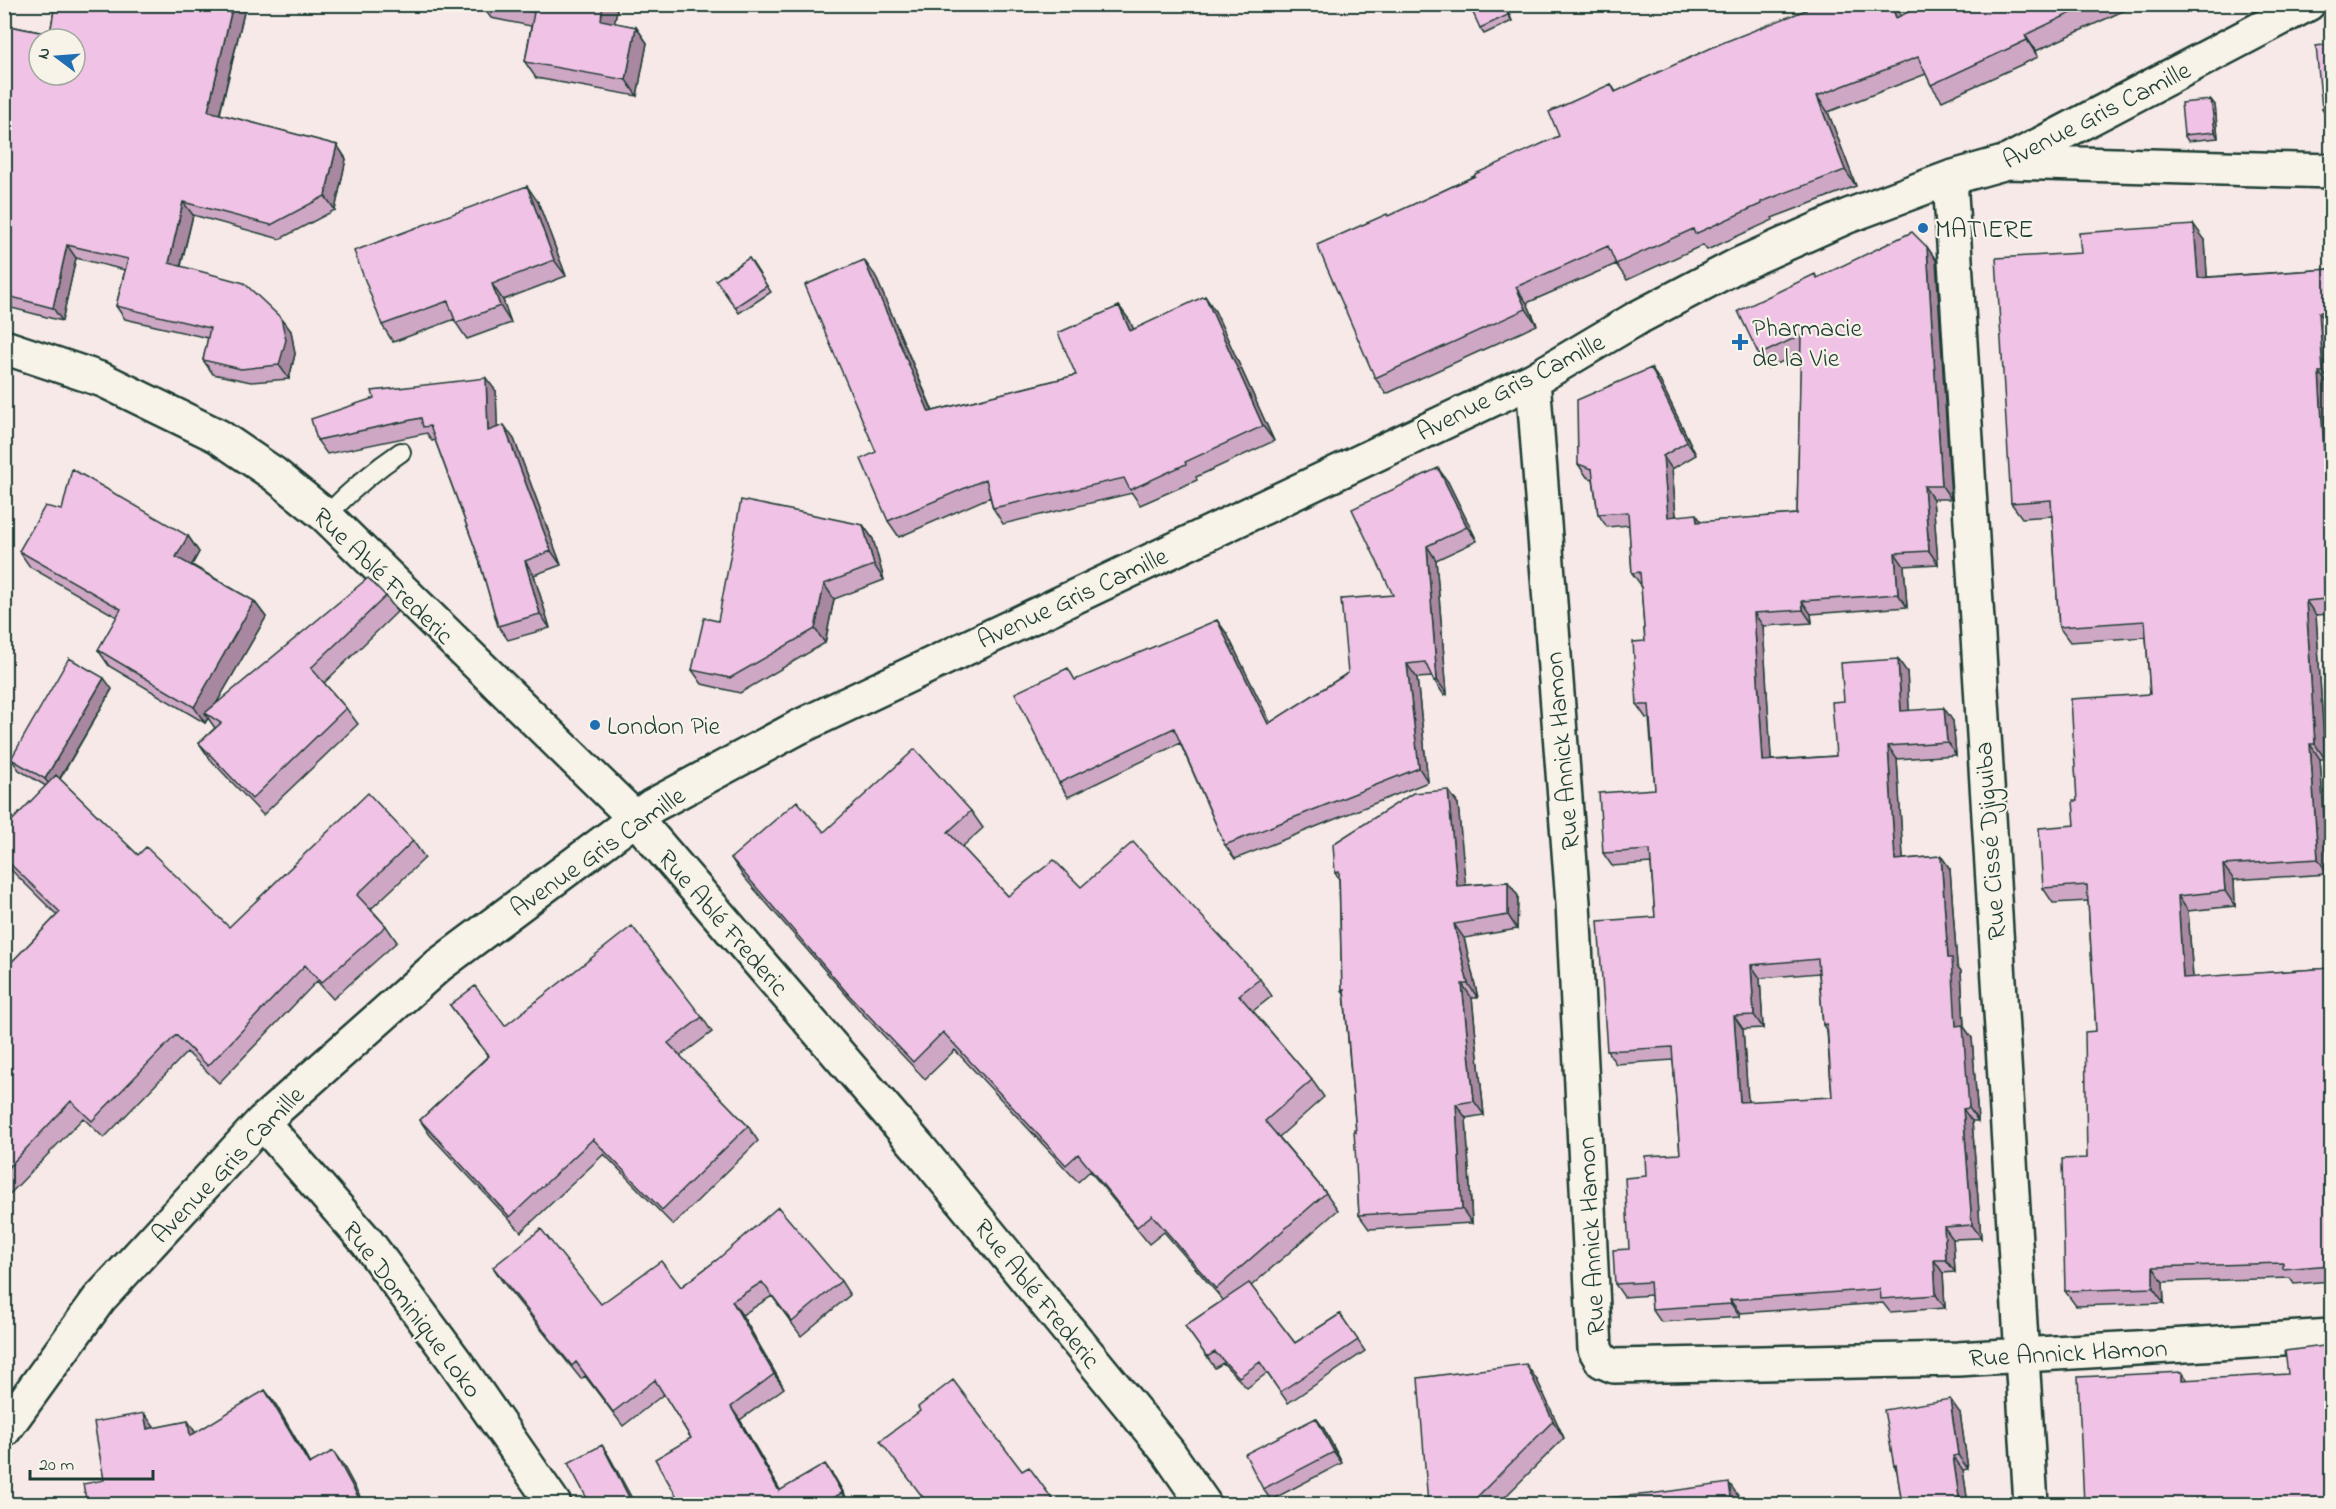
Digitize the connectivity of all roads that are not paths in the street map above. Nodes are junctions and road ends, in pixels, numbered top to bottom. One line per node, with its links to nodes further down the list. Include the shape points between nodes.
1 (2308, 4): 2 (street, Avenue Gris Camille)
2 (2007, 162): 3 (street); 4 (street, Avenue Gris Camille)
3 (2331, 171)
4 (1950, 178): 6 (street, Avenue Gris Camille, via 1848,216 1738,265 1639,317); 12 (street, Rue Cissé Djiguiba)
5 (4, 347): 8 (street, Rue Ablé Frederic, via 103,380 218,436)
6 (1533, 381): 9 (street, Avenue Gris Camille, via 799,727); 12 (street, Rue Annick Hamon, via 1574,903 1595,1349 1602,1361 1614,1366)
7 (401, 452): 8 (lane)
8 (326, 516): 9 (street, Rue Ablé Frederic)
9 (635, 818): 10 (street, Avenue Gris Camille, via 439,965); 15 (street, Rue Ablé Frederic, via 919,1148 1168,1452)
10 (262, 1122): 13 (street, Avenue Gris Camille, via 99,1299); 14 (street, Rue Dominique Loko, via 367,1242)
11 (2331, 1336): 12 (street, Rue Annick Hamon)
12 (2022, 1355): 16 (street, Rue Cissé Djiguiba)
13 (4, 1430)
14 (554, 1504)
15 (1204, 1504)
16 (2031, 1504)

